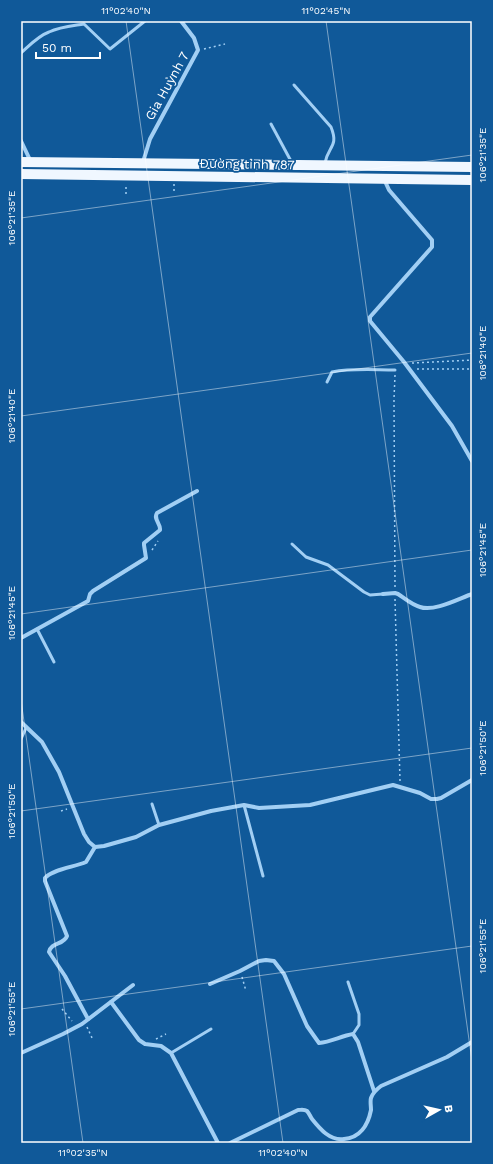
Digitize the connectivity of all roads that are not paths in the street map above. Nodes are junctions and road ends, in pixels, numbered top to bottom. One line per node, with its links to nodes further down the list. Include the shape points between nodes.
1 (145, 21): 3 (lane, via 110,49 84,24 48,32)
2 (181, 21): 8 (street, Gia Huỳnh 7, via 194,38 198,50 150,139)
3 (21, 53)
4 (294, 85): 10 (lane, via 331,127 334,143)
5 (271, 124): 9 (lane)
6 (21, 141): 7 (street)
7 (26, 162): 8 (main road, Đường tỉnh 787)
8 (143, 163): 9 (main road, Đường tỉnh 787)
9 (292, 165): 10 (main road, Đường tỉnh 787)
10 (325, 165): 11 (main road, Đường tỉnh 787)
11 (472, 167)
12 (21, 174): 13 (main road, Đường tỉnh 787)
13 (384, 179): 14 (main road, Đường tỉnh 787); 17 (street, via 388,190 432,240 432,247 370,317 370,321 452,426)
14 (472, 180)
15 (395, 370): 16 (lane, via 332,372)
16 (327, 382)
17 (472, 461)
18 (197, 491): 22 (street, via 157,513 156,519 160,530 144,543 146,558 93,591 88,601)
19 (292, 544): 20 (lane, via 306,557 328,565 364,592)
20 (383, 594): 21 (street, via 393,593 418,607 425,608 433,608)
21 (472, 594)
22 (37, 629): 23 (street); 24 (lane)
23 (21, 638)
24 (54, 662)
25 (21, 722): 26 (street)
26 (26, 728): 27 (lane); 32 (street, via 42,742 59,772 84,834)
27 (21, 739)
28 (472, 780): 30 (street, via 437,799 393,785 310,805 259,808)
29 (152, 804): 31 (lane)
30 (244, 805): 31 (street); 33 (lane)
31 (159, 825): 32 (street, via 136,837)
32 (95, 847): 38 (street, via 86,862 47,875 45,878 67,936 64,941 53,945 49,952 65,976)
33 (263, 876)
34 (348, 982): 40 (lane, via 359,1014 359,1025)
35 (210, 984): 40 (street, via 259,961 274,961 284,974 307,1026 319,1043)
36 (133, 985): 37 (street)
37 (111, 1002): 38 (street); 43 (street, via 139,1040 145,1044 162,1046)
38 (86, 1021): 42 (street)
39 (210, 1029): 43 (lane)
40 (353, 1034): 44 (street)
41 (472, 1042): 44 (street, via 447,1057)
42 (21, 1053)
43 (171, 1053): 45 (street)
44 (374, 1091): 46 (street, via 368,1120 363,1131 354,1137 343,1140 330,1137 304,1109)
45 (218, 1143)
46 (230, 1143)

